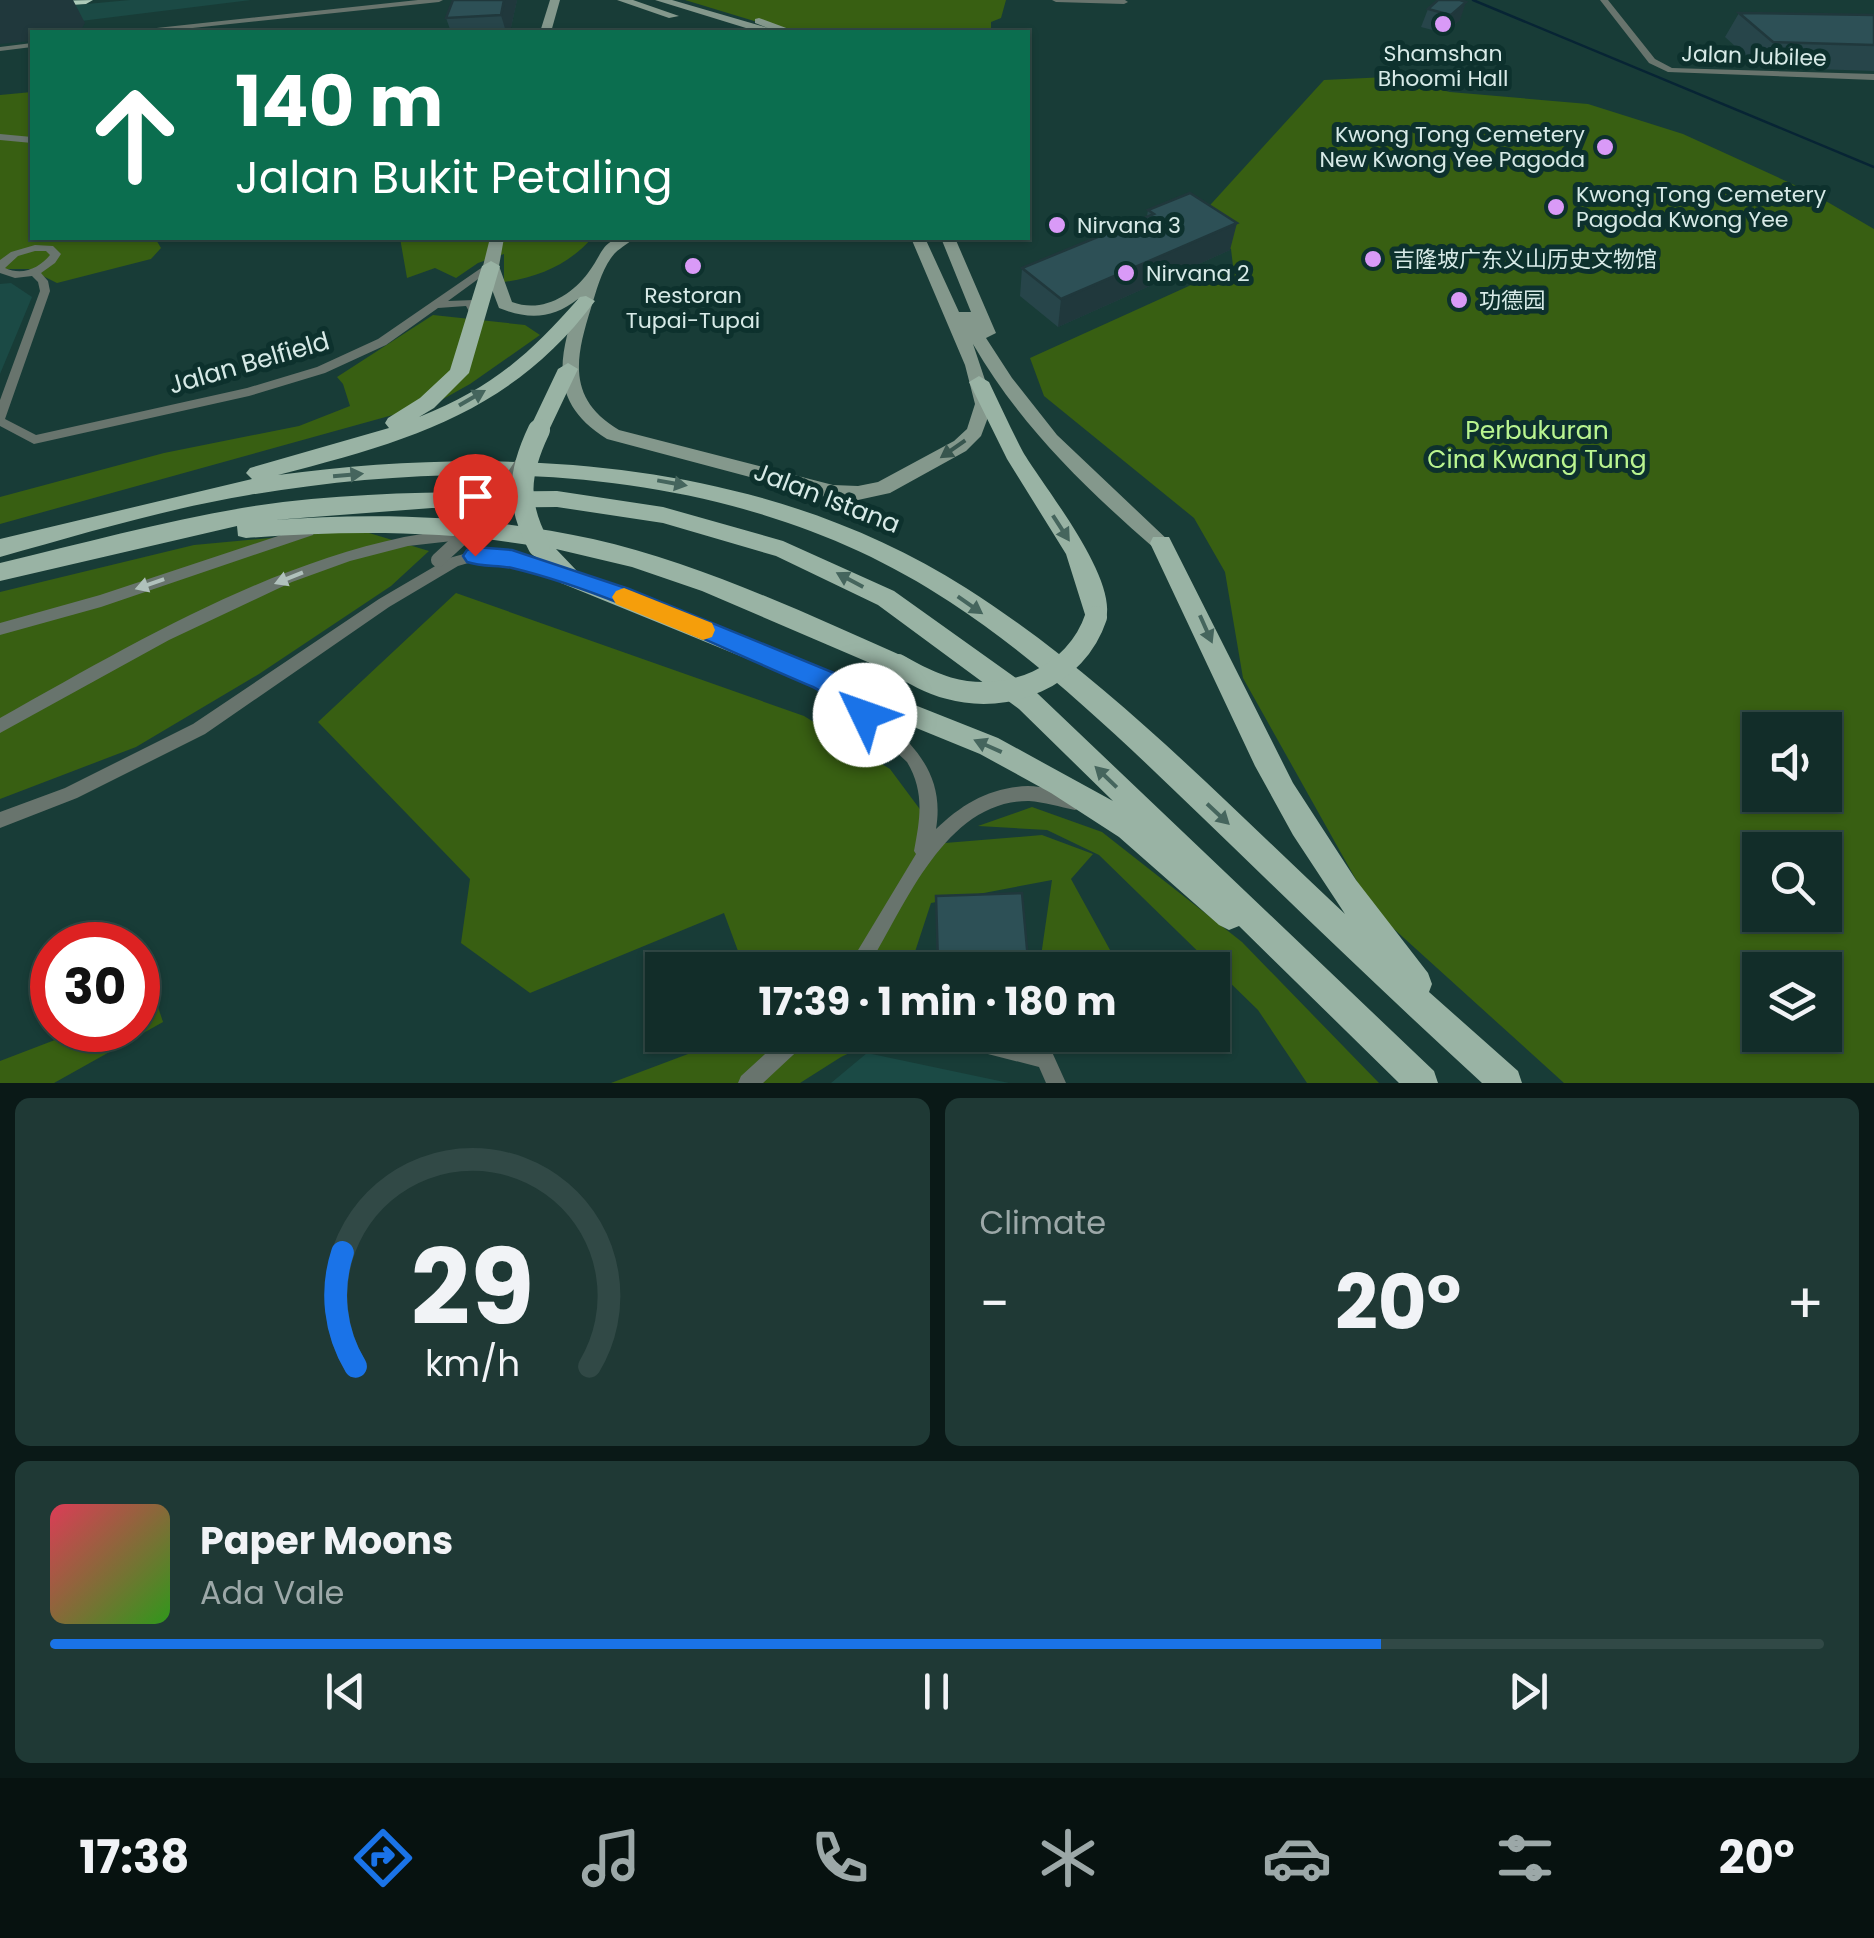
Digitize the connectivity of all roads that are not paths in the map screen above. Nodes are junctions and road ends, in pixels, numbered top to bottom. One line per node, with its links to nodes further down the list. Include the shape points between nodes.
1 (15, 0): 13 (highway)
2 (86, 0): 13 (highway)
3 (439, 0): 11 (street)
4 (556, 0): 16 (main road)
5 (622, 0): 17 (main road)
6 (642, 0): 18 (main road)
7 (660, 0): 19 (main road)
8 (685, 0): 20 (main road)
9 (1056, 0): 12 (street)
10 (1604, 0): 23 (street, Jalan Jubilee, via 1652,61 1671,70)
11 (419, 1): 15 (street)
12 (1124, 1): 14 (street)
13 (0, 3)
14 (1125, 18)
15 (156, 30)
16 (546, 30)
17 (721, 30)
18 (741, 30)
19 (763, 30)
20 (784, 30)
21 (30, 46): 22 (street)
22 (0, 50)
23 (1874, 77)
24 (0, 137): 25 (street)
25 (30, 140)
26 (40, 240): 32 (street)
27 (497, 240): 33 (main road)
28 (624, 240): 36 (main road)
29 (919, 240): 42 (main road)
30 (933, 240): 37 (main road)
31 (949, 240): 44 (main road, via 997,353)
32 (32, 248): 34 (street); 35 (street, Jalan Belfield, via 56,254)
33 (491, 266): 36 (main road, via 505,305 528,312 563,306); 39 (street, Jalan Belfield); 40 (main road)
34 (0, 268): 35 (street)
35 (34, 272): 43 (street, Jalan Belfield, via 45,291)
36 (594, 274): 38 (main road)
37 (956, 298): 42 (main road); 44 (main road, via 985,353)
38 (586, 300): 41 (main road); 46 (main road, one-way to 38, via 382,440 482,393 541,354)
39 (429, 307): 40 (street, via 470,302); 43 (street, Jalan Belfield, via 382,342 248,392 34,440)
40 (475, 313): 46 (main road, via 459,373 446,387 406,417)
41 (568, 369): 42 (main road, one-way to 41, via 984,404 980,422 960,446 883,488 858,493 612,435 592,424 579,405); 45 (main road, bridge)
42 (977, 374): 49 (main road, one-way to 49, bridge, via 1015,456 1087,567 1095,592 1094,631 1073,658 1025,688 954,690 676,574 596,549)
43 (0, 419)
44 (1042, 433): 50 (main road)
45 (527, 455): 49 (main road, bridge, via 517,489); 54 (street, bridge, via 491,511)
46 (319, 457): 48 (main road)
47 (342, 522): 49 (main road, via 451,525); 52 (main road, via 228,532); 55 (street, one-way to 55)
48 (48, 536): 51 (main road, Jalan Istana); 64 (main road, Jalan Istana, one-way to 64, via 231,490 487,466 660,480 821,524 923,573 1076,685)
49 (530, 540): 53 (main road); 57 (street, one-way to 57, via 454,535 390,546 284,579)
50 (1161, 543): 64 (main road, one-way to 64, via 1319,851 1360,916)
51 (0, 548)
52 (0, 573): 65 (main road, one-way to 52, via 1028,701 886,598 784,550 663,515 574,502 432,500 284,510)
53 (569, 577): 54 (street, via 512,559 475,556); 56 (main road)
54 (384, 603): 59 (street, via 198,728 72,793)
55 (0, 629)
56 (835, 684): 58 (main road, one-way to 56, via 989,746); 60 (street, via 923,769 932,816)
57 (0, 726)
58 (1106, 812): 60 (street, via 1032,794 989,800 962,812); 65 (main road)
59 (0, 820)
60 (922, 857): 61 (street)
61 (867, 952)
62 (782, 1052): 66 (street)
63 (1021, 1052): 67 (street, via 1045,1058)
64 (1494, 1073)
65 (1412, 1074)
66 (748, 1083)
67 (1056, 1083)

